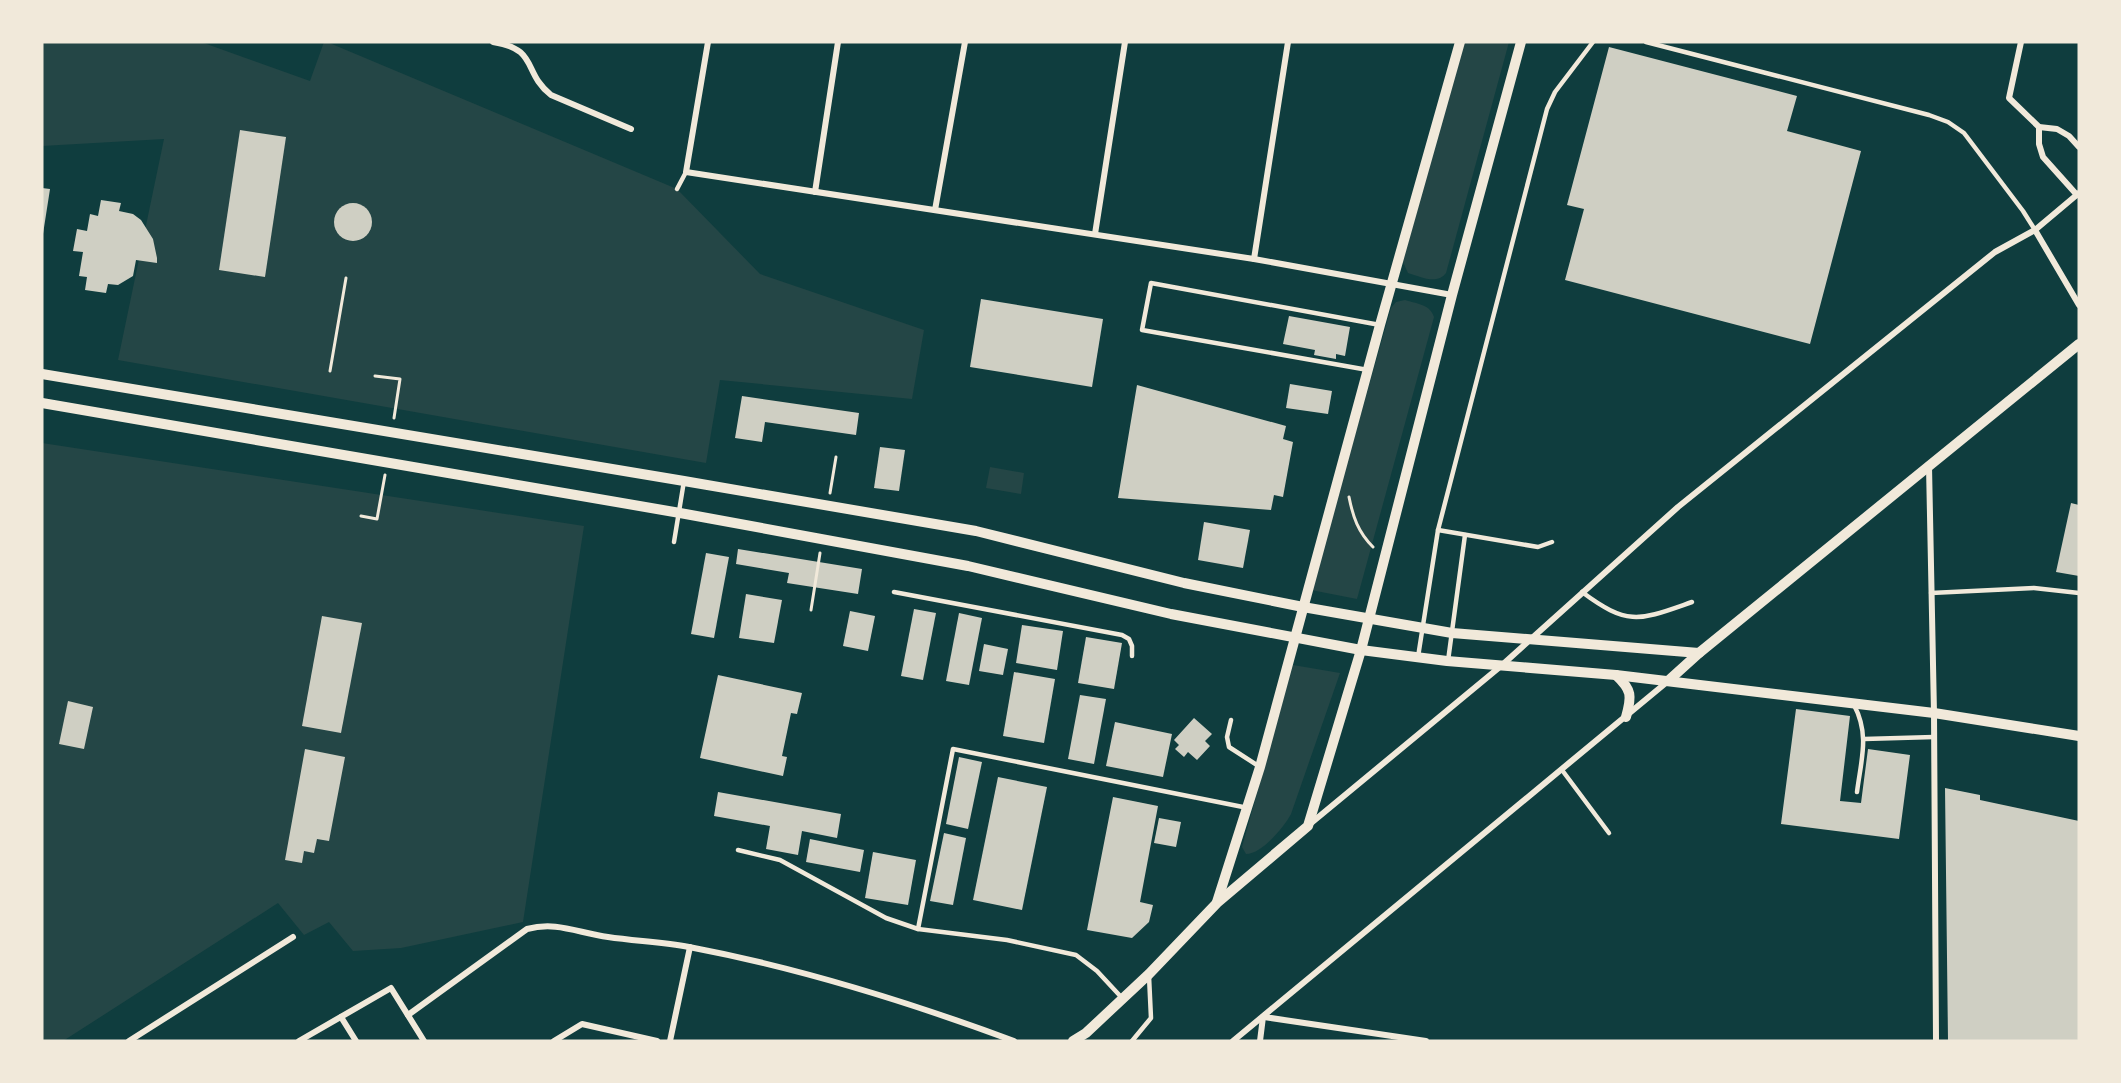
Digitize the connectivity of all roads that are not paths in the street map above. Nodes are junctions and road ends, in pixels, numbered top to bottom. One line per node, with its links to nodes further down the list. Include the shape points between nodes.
1 (493, 42): 13 (street, via 523,53 542,88 551,95)
2 (708, 42): 15 (street)
3 (838, 42): 17 (street)
4 (965, 42): 19 (street)
5 (1125, 42): 21 (street)
6 (1288, 42): 22 (street)
7 (1460, 42): 23 (street)
8 (1521, 42): 24 (street)
9 (1593, 42): 34 (lane, via 1555,92 1547,109)
10 (1646, 42): 20 (lane, via 1948,122 1964,133)
11 (2020, 42): 12 (street, via 2009,98)
12 (2039, 127): 14 (street, via 2057,129); 18 (street, via 2043,157)
13 (631, 129)
14 (2079, 147)
15 (686, 172): 16 (lane); 17 (street)
16 (677, 189)
17 (816, 192): 19 (street)
18 (2078, 194): 20 (street)
19 (935, 210): 21 (street)
20 (2035, 230): 25 (street); 39 (street, via 1995,252 1678,507)
21 (1095, 234): 22 (street)
22 (1254, 259): 23 (street)
23 (1392, 283): 24 (street); 26 (street)
24 (1452, 294): 44 (street)
25 (2079, 305)
26 (1380, 325): 28 (street); 28 (lane, via 1151,283 1142,330)
27 (2079, 344): 31 (street)
28 (1368, 370): 43 (street)
29 (42, 374): 32 (street)
30 (42, 403): 33 (street)
31 (1929, 466): 41 (street); 50 (street)
32 (684, 481): 33 (lane); 43 (street, via 976,531 1184,583)
33 (680, 513): 36 (lane); 47 (street, via 968,566 1171,614)
34 (1438, 530): 35 (lane); 45 (lane)
35 (1465, 536): 37 (lane, via 1538,547); 46 (lane)
36 (674, 542)
37 (1552, 542)
38 (894, 592): 51 (lane, via 1122,635 1129,639)
39 (1582, 592): 42 (lane, via 1622,616 1636,618); 48 (street)
40 (2079, 592): 41 (lane, via 2034,588)
41 (1931, 593): 58 (street)
42 (1692, 602)
43 (1304, 607): 44 (street); 47 (street)
44 (1370, 619): 45 (street); 49 (street)
45 (1422, 628): 46 (street); 52 (lane)
46 (1452, 633): 48 (street); 53 (lane)
47 (1296, 638): 49 (street); 64 (street)
48 (1529, 639): 50 (street); 54 (street)
49 (1361, 650): 52 (street); 68 (street)
50 (1699, 653): 56 (street)
51 (1132, 656)
52 (1418, 658): 53 (street)
53 (1448, 661): 54 (street)
54 (1501, 666): 55 (street); 68 (street)
55 (1616, 675): 56 (street); 59 (street, via 1630,694)
56 (1668, 681): 57 (street); 59 (street)
57 (1854, 704): 58 (street); 63 (lane, via 1861,717)
58 (1934, 713): 61 (street); 62 (street)
59 (1626, 717): 65 (street)
60 (1231, 720): 64 (lane, via 1229,747)
61 (2079, 736)
62 (1934, 737): 63 (lane); 94 (street)
63 (1864, 739): 66 (lane)
64 (1260, 767): 67 (street)
65 (1562, 770): 69 (lane); 79 (street)
66 (1857, 792)
67 (1248, 808): 71 (street); 72 (lane, via 953,749)
68 (1308, 826): 71 (street)
69 (1609, 833)
70 (738, 850): 72 (lane, via 780,860 886,918)
71 (1217, 903): 75 (street)
72 (918, 929): 76 (lane, via 1046,947 1076,955)
73 (293, 937): 81 (street)
74 (690, 947): 77 (street, via 605,937 554,925 527,929); 87 (street); 88 (street, via 794,970 941,1014)
75 (1149, 974): 76 (street); 90 (lane, via 1151,1018)
76 (1123, 999): 80 (street)
77 (408, 1015): 78 (street, via 391,988); 84 (street)
78 (341, 1017): 82 (street); 83 (street)
79 (1264, 1017): 91 (street); 92 (street); 93 (street)
80 (1083, 1037): 89 (street)
81 (129, 1041)
82 (299, 1041)
83 (356, 1041)
84 (424, 1041)
85 (554, 1041): 86 (street, via 582,1024)
86 (657, 1041)
87 (670, 1041)
88 (1014, 1041)
89 (1073, 1041)
90 (1132, 1041)
91 (1233, 1041)
92 (1260, 1041)
93 (1426, 1041)
94 (1936, 1041)

